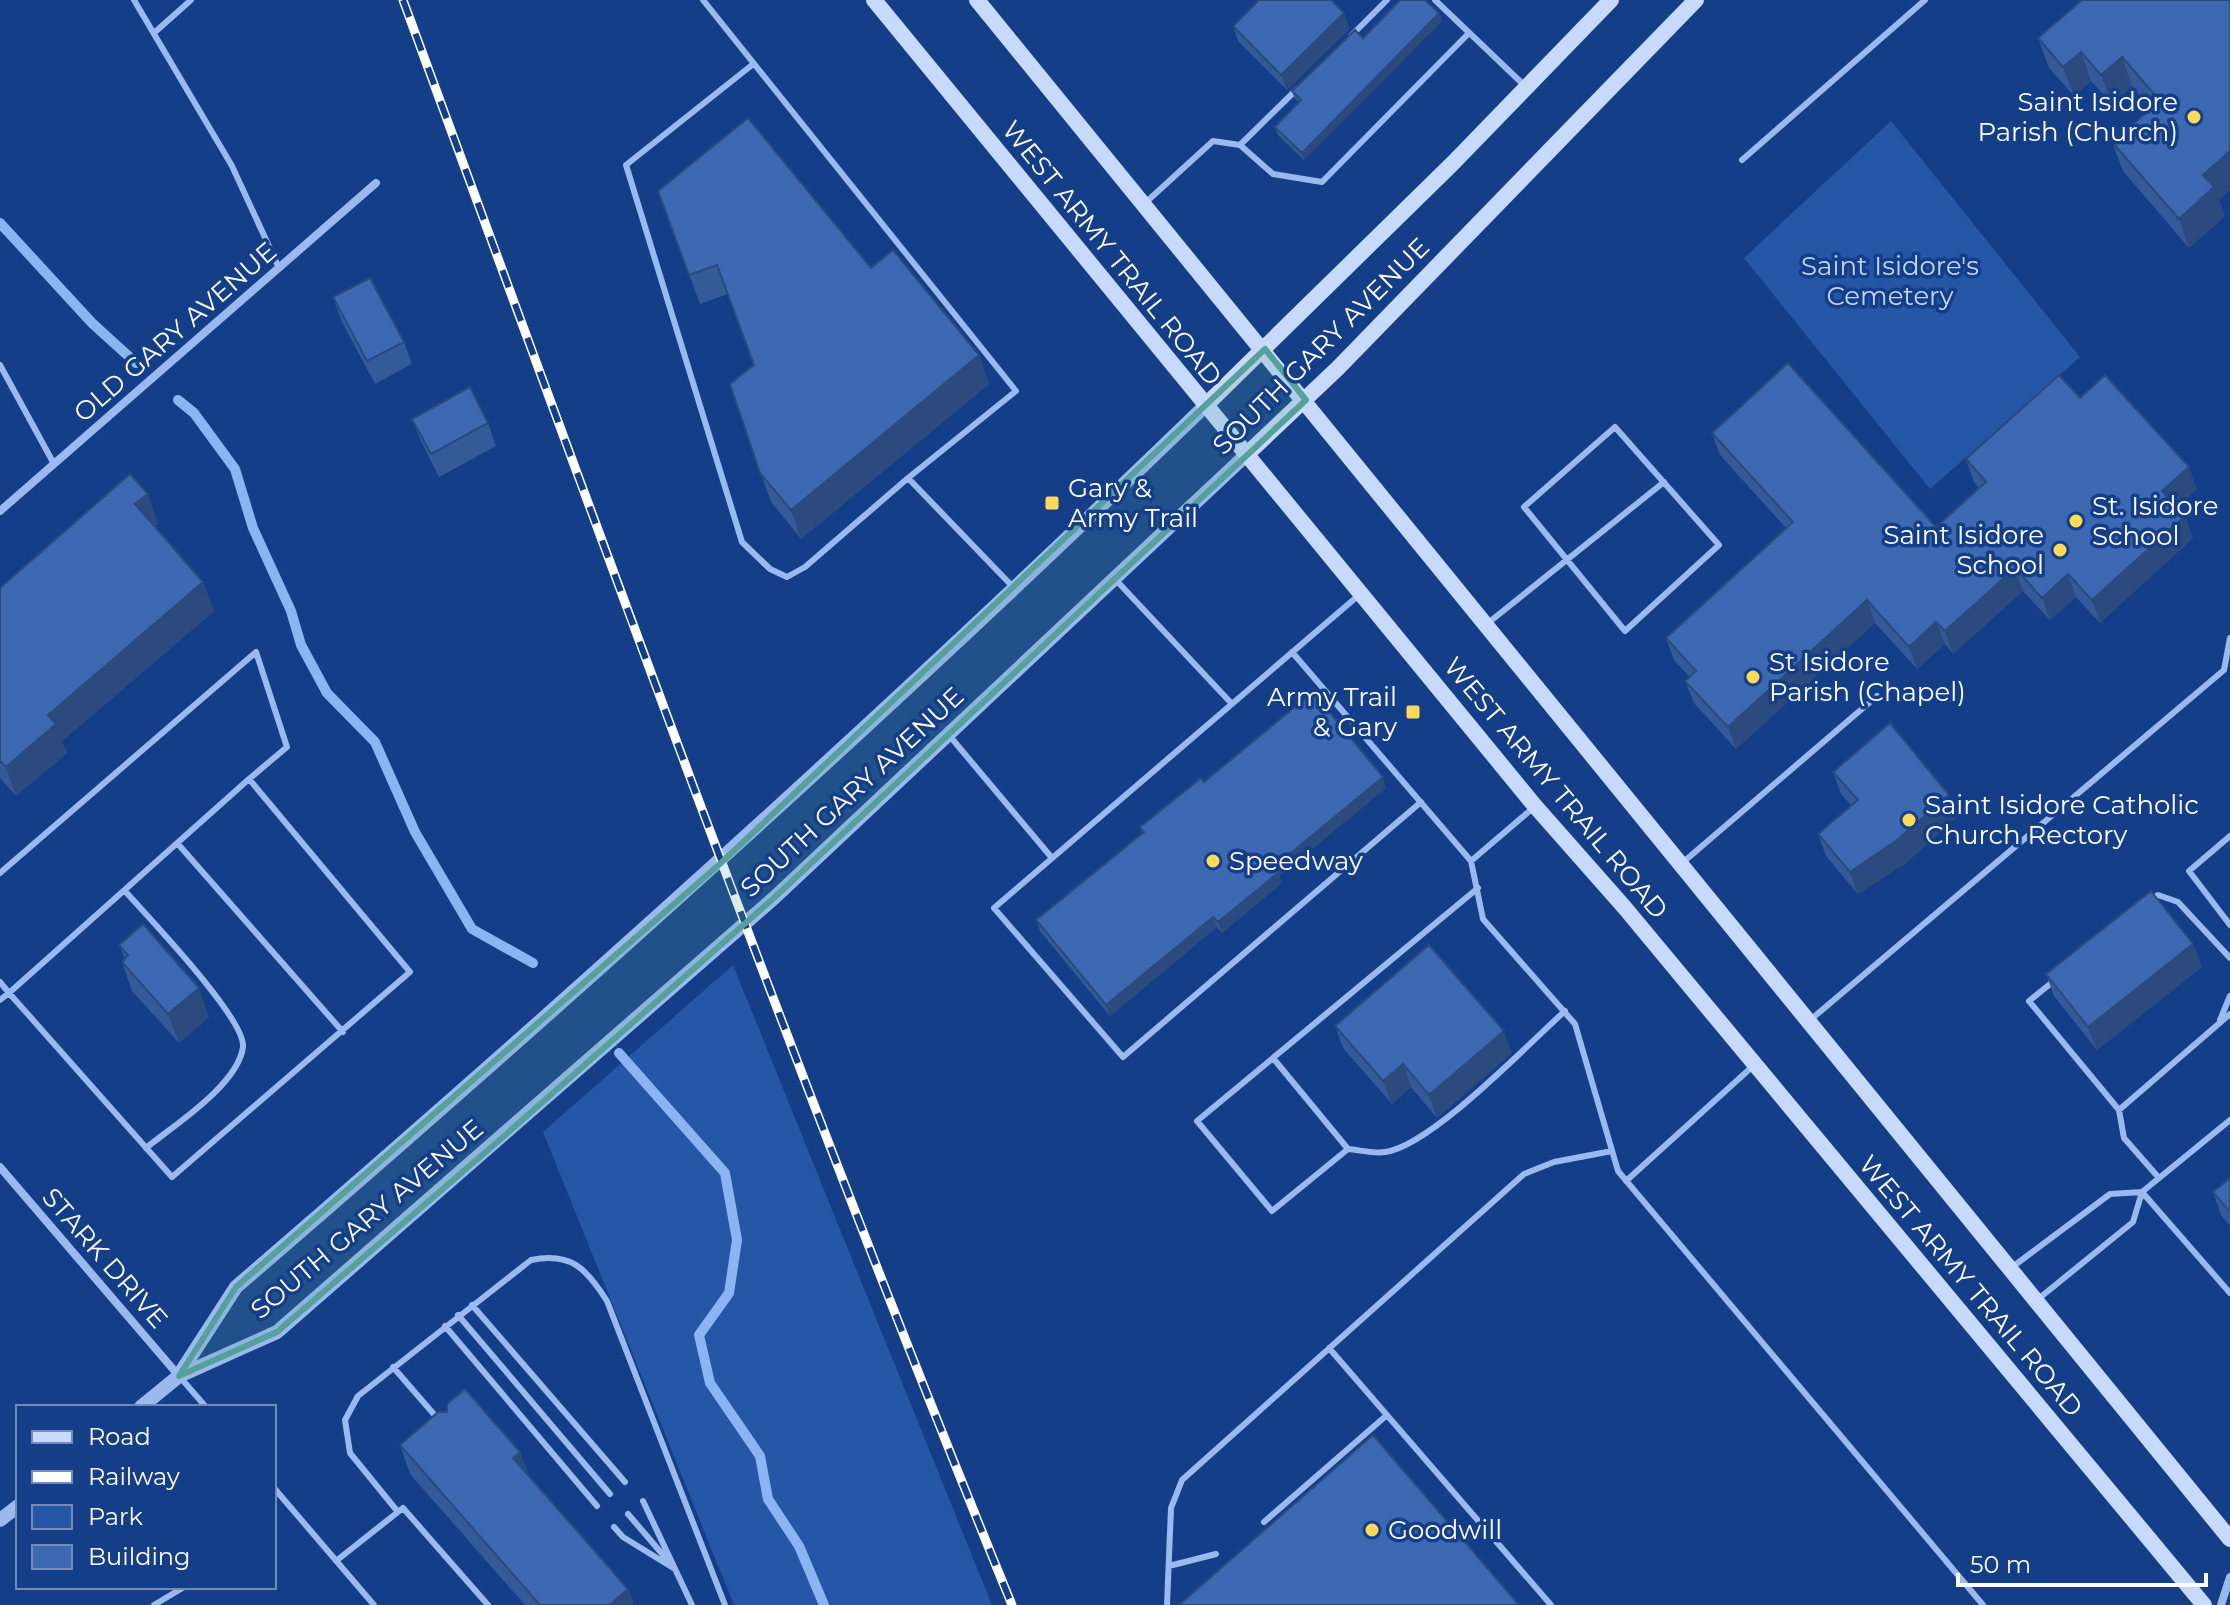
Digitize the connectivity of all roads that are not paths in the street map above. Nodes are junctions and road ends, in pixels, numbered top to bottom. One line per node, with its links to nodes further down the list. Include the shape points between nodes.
1 (134, 0): 11 (lane)
2 (191, 0): 11 (lane)
3 (703, 0): 14 (lane)
4 (874, 0): 25 (main road, WEST ARMY TRAIL ROAD)
5 (977, 0): 20 (main road, WEST ARMY TRAIL ROAD)
6 (1387, 0): 13 (lane)
7 (1435, 0): 12 (lane)
8 (1611, 0): 16 (main road, SOUTH GARY AVENUE)
9 (1696, 0): 24 (main road, SOUTH GARY AVENUE)
10 (1925, 0): 18 (lane)
11 (154, 33): 21 (lane, via 232,166)
12 (1469, 33): 16 (lane); 17 (lane, via 1322,182 1273,174)
13 (1342, 45)
14 (752, 65): 28 (lane, via 1016,391); 28 (lane, via 626,165 742,542 770,569 787,577)
15 (1308, 78): 17 (lane)
16 (1528, 88): 22 (main road, SOUTH GARY AVENUE)
17 (1240, 145): 20 (lane, via 1213,141)
18 (1742, 160)
19 (376, 183): 21 (street, OLD GARY AVENUE)
20 (1144, 204): 22 (main road, WEST ARMY TRAIL ROAD)
21 (279, 268): 27 (street, OLD GARY AVENUE)
22 (1265, 349): 24 (main road, WEST ARMY TRAIL ROAD); 25 (main road, SOUTH GARY AVENUE)
23 (0, 365): 27 (lane)
24 (1306, 400): 26 (main road, SOUTH GARY AVENUE); 35 (main road, WEST ARMY TRAIL ROAD)
25 (1205, 406): 26 (main road, WEST ARMY TRAIL ROAD); 33 (street, SOUTH GARY AVENUE)
26 (1246, 455): 32 (street, SOUTH GARY AVENUE); 34 (main road, WEST ARMY TRAIL ROAD)
27 (54, 464): 30 (street, OLD GARY AVENUE)
28 (908, 478): 33 (lane)
29 (1664, 482): 31 (lane); 31 (lane, via 1615,427 1524,507); 31 (lane, via 1719,545 1625,631)
30 (0, 511)
31 (1567, 560): 35 (lane)
32 (1114, 578): 40 (lane); 41 (street, SOUTH GARY AVENUE)
33 (1015, 590): 85 (street, SOUTH GARY AVENUE, via 710,872 236,1287)
34 (1362, 592): 37 (lane); 44 (main road, WEST ARMY TRAIL ROAD)
35 (1488, 623): 49 (main road, WEST ARMY TRAIL ROAD)
36 (2230, 638): 38 (lane)
37 (1292, 652): 40 (lane); 43 (lane)
38 (2227, 668): 63 (lane)
39 (1877, 696): 49 (lane)
40 (1232, 704): 47 (lane)
41 (948, 734): 47 (lane); 85 (street, SOUTH GARY AVENUE, via 774,898 277,1332)
42 (249, 779): 46 (lane); 50 (lane, via 287,747 256,652); 65 (lane, via 410,972)
43 (1421, 802): 47 (lane, via 1123,1057 994,908); 48 (lane)
44 (1535, 806): 48 (lane); 67 (main road, WEST ARMY TRAIL ROAD)
45 (2230, 836): 54 (lane, via 2189,871)
46 (178, 844): 52 (lane); 65 (lane)
47 (1052, 858)
48 (1471, 861): 51 (lane)
49 (1681, 864): 63 (main road, WEST ARMY TRAIL ROAD)
50 (0, 873)
51 (1478, 888): 61 (lane, via 1483,919); 66 (lane)
52 (125, 891): 58 (lane); 70 (lane, via 220,1000 243,1046 219,1089)
53 (2146, 905): 55 (lane, via 2158,895 2178,902)
54 (2230, 925)
55 (2230, 958)
56 (2064, 972): 68 (lane, via 2029,1001)
57 (0, 982): 58 (lane)
58 (9, 993): 60 (lane); 70 (lane)
59 (2230, 996): 64 (lane)
60 (0, 1000)
61 (1565, 1011): 71 (lane, via 1408,1145 1385,1153); 72 (lane, via 1575,1024)
62 (2230, 1014): 64 (lane)
63 (1807, 1023): 77 (main road, WEST ARMY TRAIL ROAD)
64 (2219, 1023): 68 (lane)
65 (343, 1032): 70 (lane, via 172,1177)
66 (1273, 1058): 71 (lane); 71 (lane, via 1197,1121 1206,1132 1272,1211)
67 (1755, 1064): 75 (lane); 116 (main road, WEST ARMY TRAIL ROAD)
68 (2119, 1110): 74 (lane, via 2124,1138)
69 (2230, 1120): 74 (lane)
70 (146, 1148)
71 (1348, 1149)
72 (1612, 1151): 75 (lane); 83 (lane, via 1554,1162 1524,1174)
73 (0, 1167): 85 (street, STARK DRIVE)
74 (2159, 1178): 76 (lane)
75 (1626, 1181): 115 (lane)
76 (2142, 1192): 77 (lane, via 2110,1194); 78 (lane); 79 (lane, via 2133,1222)
77 (2009, 1270): 79 (main road, WEST ARMY TRAIL ROAD)
78 (2230, 1293)
79 (2035, 1302): 101 (main road, WEST ARMY TRAIL ROAD)
80 (472, 1305): 81 (lane); 90 (lane); 112 (lane, via 531,1260 553,1255 567,1258 597,1286)
81 (458, 1315): 82 (lane); 92 (lane)
82 (445, 1326): 84 (lane); 94 (lane)
83 (1329, 1348): 88 (lane); 104 (lane, via 1182,1480 1171,1508)
84 (393, 1367): 89 (lane); 96 (lane, via 352,1407 345,1437 362,1471)
85 (179, 1376): 86 (street); 87 (lane)
86 (143, 1405)
87 (204, 1405)
88 (1387, 1415): 99 (lane); 114 (lane)
89 (443, 1425)
90 (625, 1482)
91 (276, 1490): 103 (lane)
92 (610, 1494)
93 (643, 1501): 105 (lane)
94 (597, 1506)
95 (16, 1508): 98 (street)
96 (401, 1510): 103 (lane); 110 (lane)
97 (628, 1514): 105 (lane)
98 (0, 1520)
99 (1264, 1522)
100 (614, 1527): 105 (lane)
101 (2230, 1539)
102 (1216, 1554): 104 (lane)
103 (336, 1561): 109 (lane)
104 (1169, 1566): 113 (lane)
105 (675, 1569): 111 (lane)
106 (2230, 1577): 117 (street)
107 (181, 1589): 108 (lane)
108 (154, 1605)
109 (374, 1605)
110 (488, 1605)
111 (692, 1605)
112 (725, 1605)
113 (1167, 1605)
114 (1551, 1605)
115 (1983, 1605)
116 (2204, 1605)
117 (2221, 1605)

